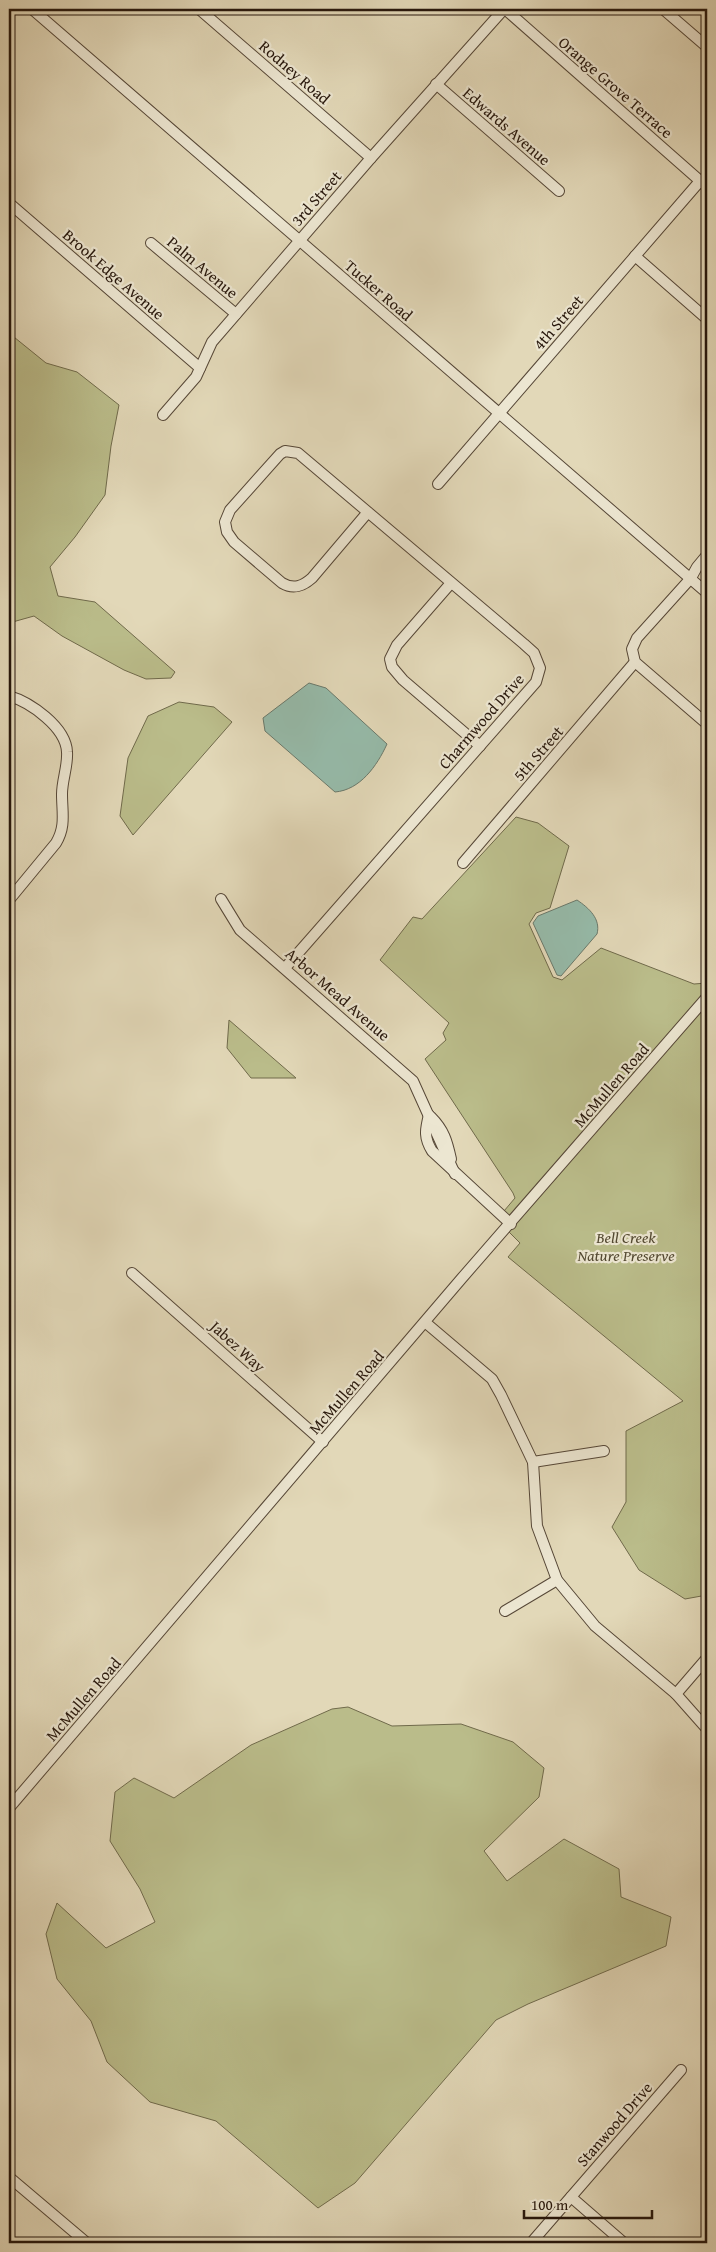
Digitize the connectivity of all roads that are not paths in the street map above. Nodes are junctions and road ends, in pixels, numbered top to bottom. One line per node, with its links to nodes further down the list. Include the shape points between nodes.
1 (32, 9): 11 (street, Tucker Road)
2 (199, 9): 7 (street, Rodney Road)
3 (504, 9): 6 (street, 3rd Street); 8 (street, Orange Grove Terrace)
4 (663, 9): 5 (street)
5 (707, 46)
6 (436, 84): 7 (street, 3rd Street); 9 (street, Edwards Avenue)
7 (370, 158): 11 (street, 3rd Street)
8 (704, 184): 13 (street, 4th Street)
9 (559, 191)
10 (9, 203): 16 (street, Brook Edge Avenue)
11 (299, 241): 14 (street, 3rd Street); 17 (street, Tucker Road)
12 (151, 243): 14 (street, Palm Avenue)
13 (634, 256): 15 (street); 17 (street, 4th Street)
14 (236, 314): 16 (street, 3rd Street, via 212,342)
15 (707, 319)
16 (200, 368): 18 (street, 3rd Street)
17 (499, 414): 19 (street, 4th Street); 22 (street, Tucker Road)
18 (163, 415)
19 (438, 484)
20 (368, 512): 20 (street, Charmwood Drive, via 305,456 285,451 230,510 225,522 234,542 286,585 296,587 312,578); 23 (street, Charmwood Drive)
21 (707, 555): 22 (street)
22 (691, 578): 24 (street, Tucker Road); 25 (street, via 637,638 632,650)
23 (451, 582): 28 (street, Charmwood Drive, via 534,653 540,668 536,682); 28 (street, via 390,659 392,667 403,680)
24 (707, 592)
25 (635, 662): 27 (street); 29 (street, 5th Street)
26 (9, 696): 31 (street, via 27,702 59,730 67,752 62,833)
27 (707, 724)
28 (480, 746): 32 (street, Charmwood Drive)
29 (463, 863)
30 (221, 899): 32 (street, Arbor Mead Avenue, via 240,930)
31 (9, 900)
32 (285, 968): 34 (street, Arbor Mead Avenue, via 407,1074)
33 (707, 996): 36 (street, McMullen Road)
34 (429, 1115): 35 (street, Arbor Mead Avenue, via 447,1139); 35 (street, via 425,1140)
35 (455, 1174): 36 (street)
36 (512, 1224): 38 (street, McMullen Road)
37 (132, 1273): 39 (street, Jabez Way)
38 (426, 1323): 39 (street, McMullen Road); 41 (street, via 492,1379)
39 (323, 1442): 47 (street, McMullen Road)
40 (604, 1451): 41 (street)
41 (533, 1462): 42 (street, via 536,1526)
42 (557, 1580): 43 (street); 45 (street, via 594,1626)
43 (505, 1611)
44 (707, 1658): 45 (street)
45 (676, 1694): 46 (street)
46 (707, 1729)
47 (9, 1808)
48 (681, 2070): 50 (street, Stanwood Drive)
49 (9, 2177): 51 (street)
50 (571, 2197): 52 (street, Stanwood Drive); 53 (street)
51 (87, 2243)
52 (530, 2243)
53 (624, 2243)

